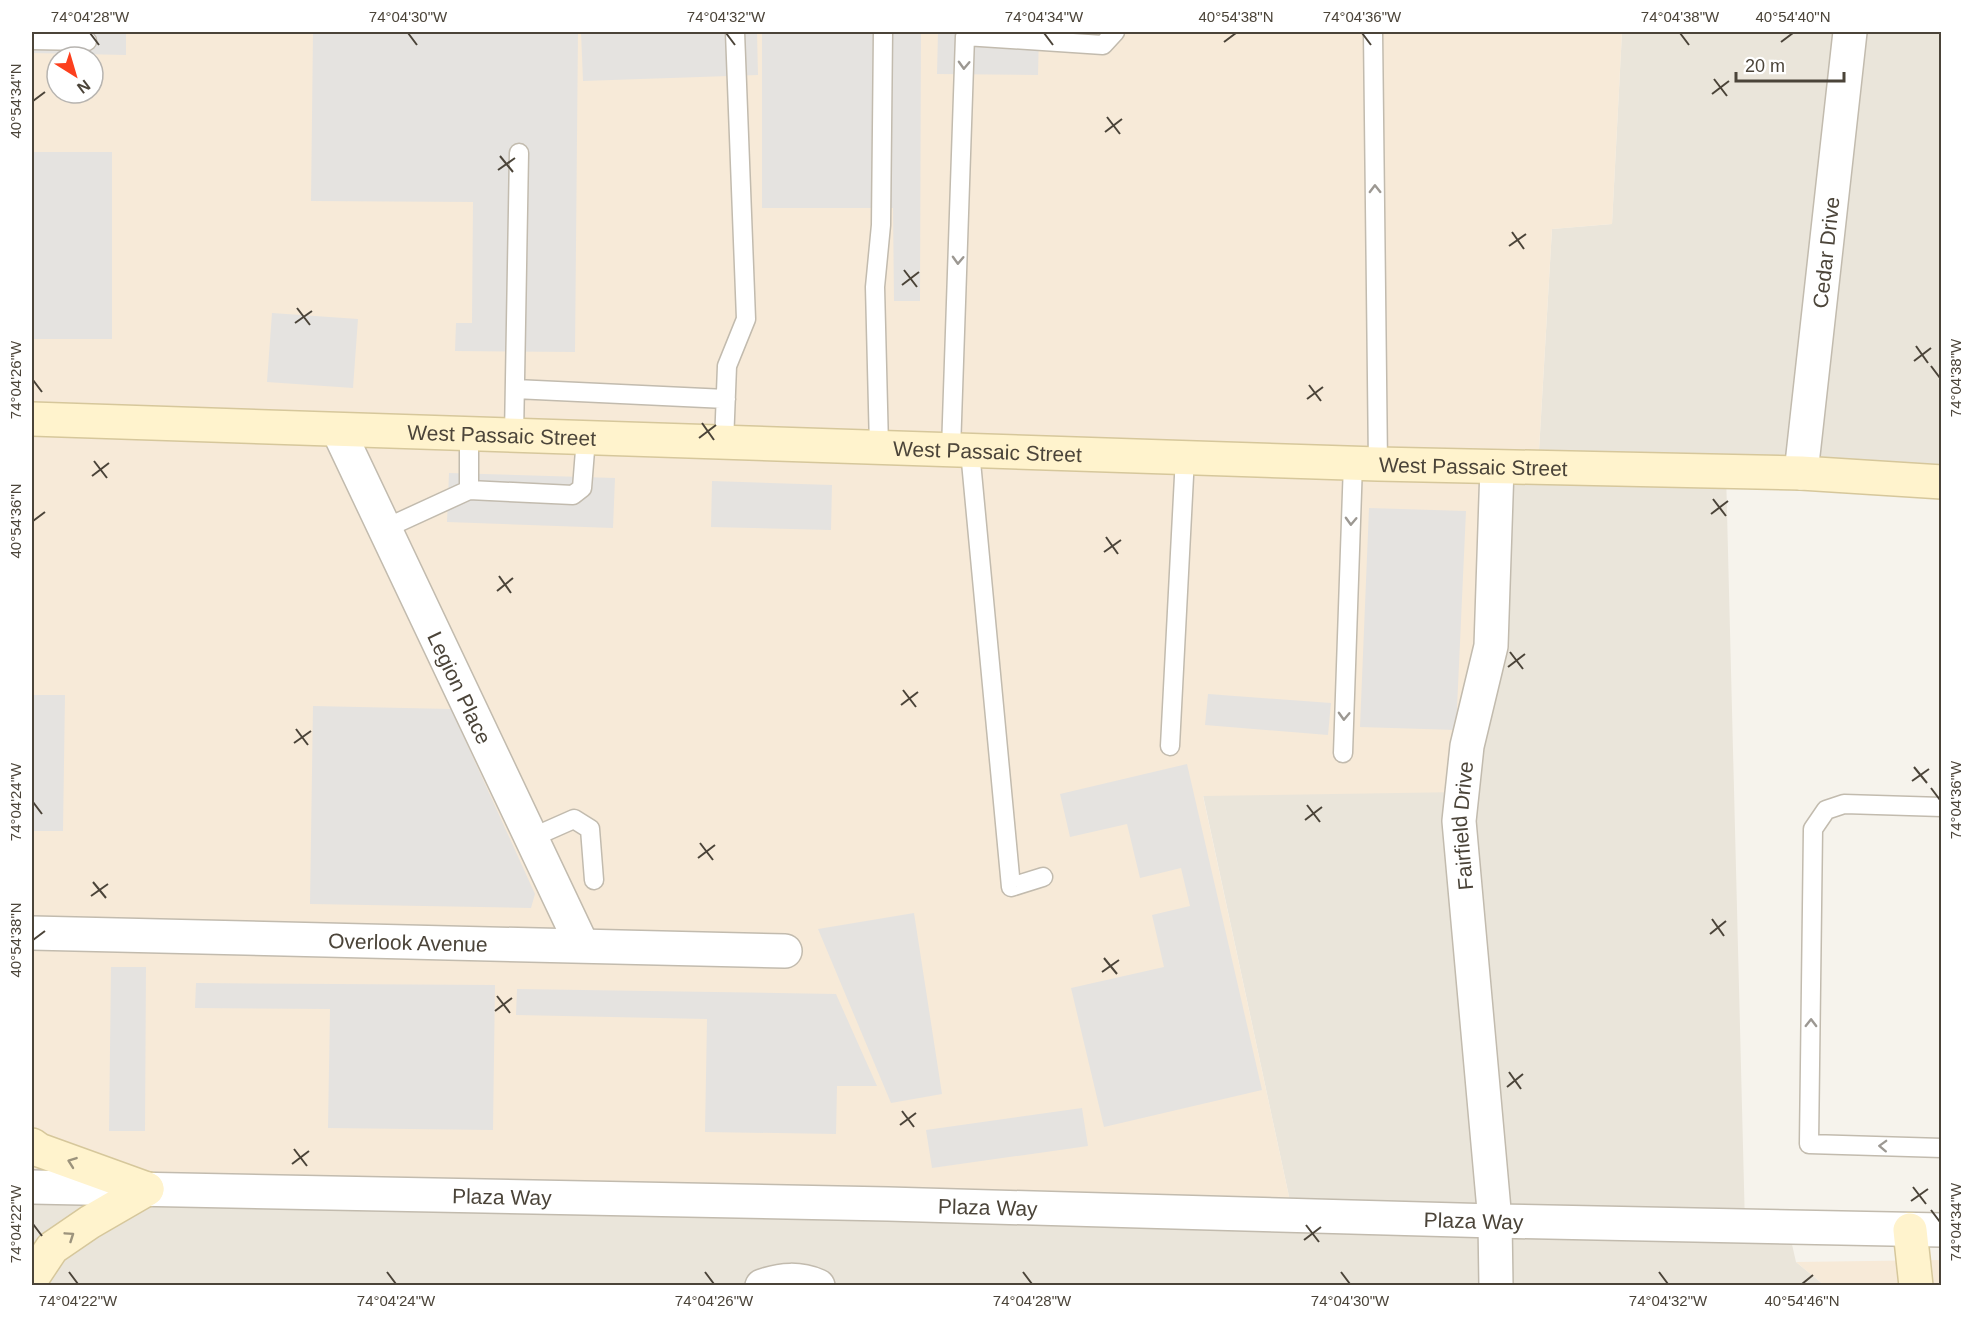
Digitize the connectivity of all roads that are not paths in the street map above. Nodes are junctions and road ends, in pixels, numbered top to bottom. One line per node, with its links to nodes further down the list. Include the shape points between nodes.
1 (735, 32): 10 (lane, via 746,318 727,366)
2 (883, 32): 17 (lane, via 880,225 875,287)
3 (1115, 32): 18 (lane, one-way to 18, via 1103,45 965,36)
4 (1373, 32): 20 (lane, one-way to 4, via 1376,248)
5 (1850, 32): 22 (street, Cedar Drive)
6 (32, 40): 7 (lane)
7 (87, 41)
8 (519, 153): 9 (lane)
9 (515, 389): 10 (lane); 14 (lane)
10 (726, 399): 16 (lane)
11 (32, 419): 12 (main road, West Passaic Street)
12 (338, 430): 13 (main road, West Passaic Street); 25 (street, Legion Place)
13 (469, 435): 14 (main road, West Passaic Street); 24 (lane)
14 (514, 436): 15 (main road, West Passaic Street)
15 (586, 438): 16 (main road, West Passaic Street); 24 (lane, via 582,488 573,495)
16 (724, 443): 17 (main road, West Passaic Street)
17 (879, 447): 18 (main road, West Passaic Street)
18 (961, 450): 19 (main road, West Passaic Street); 30 (lane, via 1011,887)
19 (1185, 457): 20 (main road, West Passaic Street); 26 (lane)
20 (1366, 463): 21 (main road, West Passaic Street); 27 (lane, one-way to 27)
21 (1497, 467): 22 (main road, West Passaic Street); 39 (street, Fairfield Drive, via 1491,646 1467,746 1459,821)
22 (1801, 473): 23 (main road, West Passaic Street)
23 (1941, 482)
24 (469, 490): 25 (lane)
25 (384, 529): 29 (street, Legion Place)
26 (1170, 746)
27 (1343, 753)
28 (1941, 807): 36 (lane, one-way to 28, via 1809,1144 1813,829 1826,810 1844,804)
29 (531, 837): 31 (lane, via 574,819 590,829); 33 (street, Legion Place)
30 (1043, 877)
31 (594, 880)
32 (32, 933): 33 (street, Overlook Avenue)
33 (582, 945): 34 (street, Overlook Avenue)
34 (785, 951)
35 (32, 1145): 38 (main road, one-way to 35)
36 (1941, 1148)
37 (32, 1187): 38 (street, Plaza Way)
38 (147, 1189): 39 (street, Plaza Way); 41 (main road, one-way to 38, via 52,1248)
39 (1495, 1221): 40 (street, Plaza Way); 44 (street, Fairfield Drive)
40 (1926, 1230): 45 (main road)
41 (32, 1278)
42 (762, 1286): 43 (street, via 801,1279)
43 (818, 1286)
44 (1496, 1286)
45 (1916, 1286)

